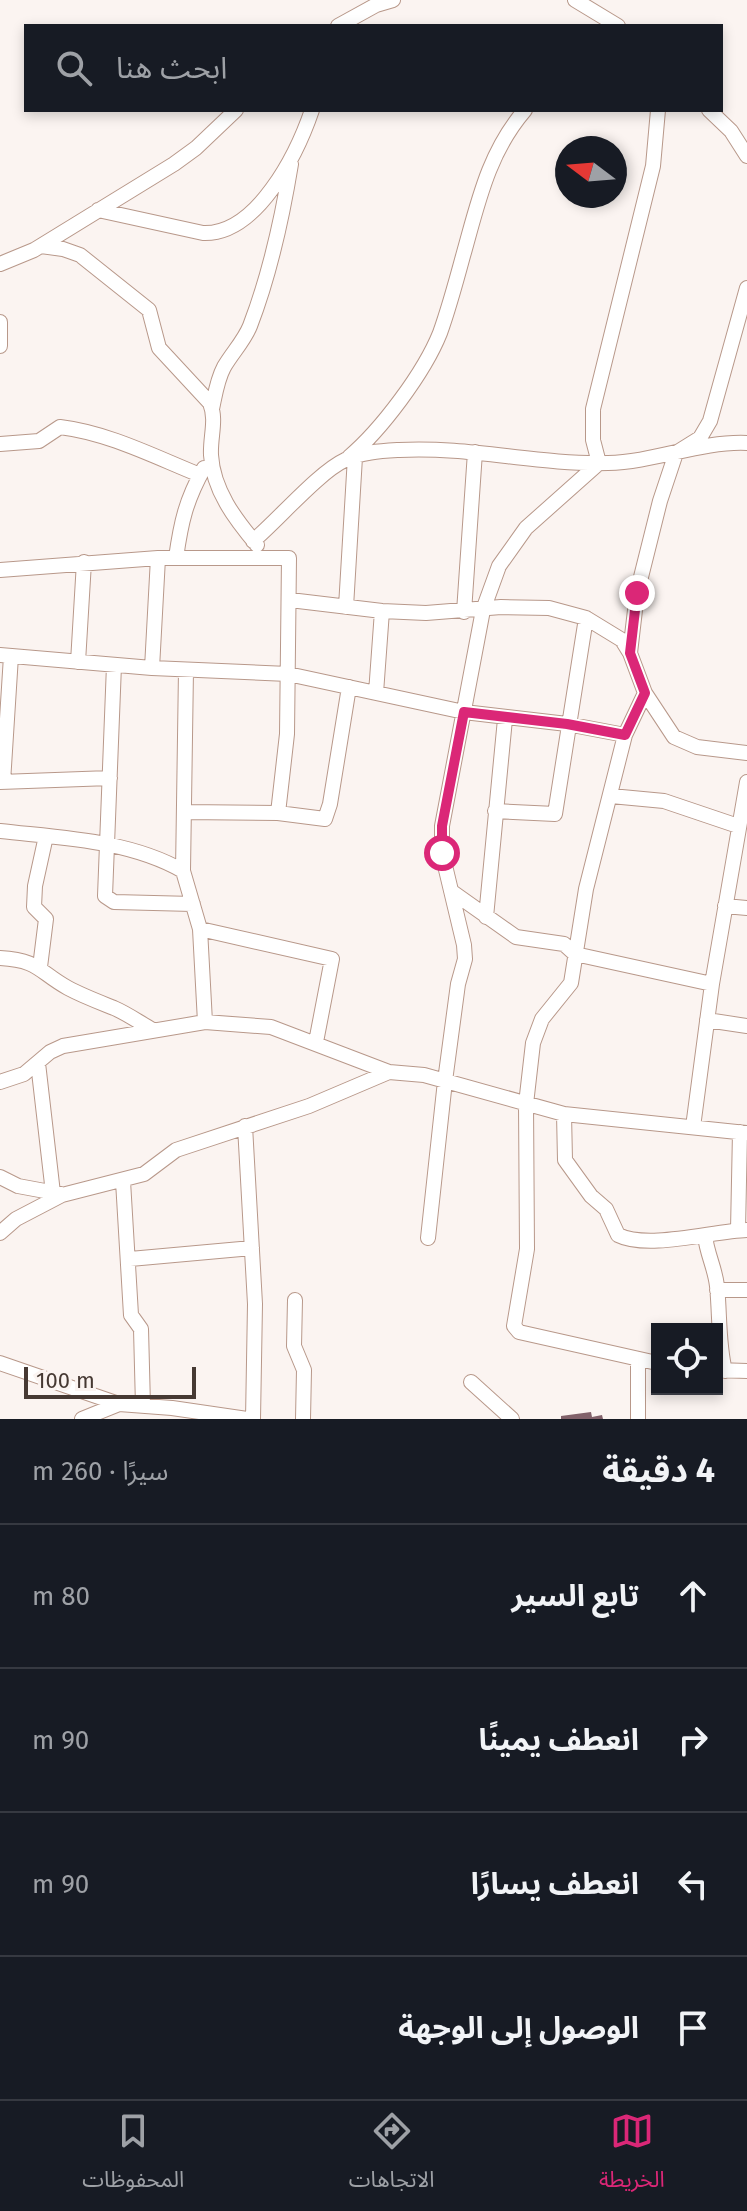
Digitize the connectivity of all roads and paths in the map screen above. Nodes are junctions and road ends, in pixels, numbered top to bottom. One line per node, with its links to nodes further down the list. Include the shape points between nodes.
1 (393, 0): 3 (street)
2 (575, 0): 4 (street)
3 (342, 24)
4 (613, 24)
5 (234, 112): 12 (street, via 174,164)
6 (311, 112): 11 (street)
7 (523, 112): 24 (street, via 488,170 430,355)
8 (658, 112): 25 (street, via 653,166 593,409)
9 (711, 112): 10 (street)
10 (747, 154)
11 (292, 156): 12 (street, via 255,211 219,234); 18 (street, via 281,220 249,330 224,367)
12 (98, 210): 13 (street)
13 (41, 246): 14 (street); 18 (street, via 80,255 149,310 159,348)
14 (0, 264)
15 (747, 288): 22 (street, via 710,421 700,438)
16 (0, 322): 17 (street)
17 (0, 346)
18 (212, 409): 23 (street)
19 (747, 443): 22 (street)
20 (0, 444): 26 (street, via 29,443 67,428 99,435)
21 (475, 452): 24 (street, via 411,449); 25 (street); 37 (street)
22 (676, 453): 25 (street); 39 (street, via 642,565)
23 (211, 456): 26 (street); 27 (street, via 225,502)
24 (350, 458): 27 (street, via 328,471); 34 (street)
25 (599, 463): 35 (street, via 526,528 499,566)
26 (200, 475): 29 (street, via 187,500)
27 (253, 541): 30 (street)
28 (158, 558): 29 (street); 31 (street); 43 (street)
29 (176, 558): 30 (street)
30 (268, 558): 33 (street, via 289,558)
31 (84, 562): 32 (street); 41 (street)
32 (0, 570)
33 (290, 600): 34 (street); 45 (street)
34 (346, 607): 36 (street)
35 (483, 610): 37 (street); 38 (street, via 549,608); 49 (street)
36 (382, 611): 37 (street); 47 (street)
37 (464, 612)
38 (586, 618): 39 (street, via 622,640); 51 (street)
39 (630, 653): 48 (street)
40 (5, 656): 41 (street); 55 (street)
41 (78, 662): 42 (street)
42 (114, 665): 43 (street); 54 (street)
43 (152, 668): 44 (street)
44 (186, 670): 45 (street); 59 (street)
45 (288, 674): 46 (street); 60 (street, via 286,759)
46 (349, 687): 47 (street); 60 (street, via 327,817)
47 (376, 693): 49 (street)
48 (645, 693): 52 (street); 53 (street, via 674,737 697,747)
49 (464, 712): 50 (street); 66 (street, via 441,839)
50 (505, 719): 51 (street); 58 (street)
51 (567, 724): 52 (street); 58 (street, via 555,814)
52 (625, 735): 57 (street)
53 (747, 753)
54 (110, 778): 55 (street); 64 (street)
55 (2, 782)
56 (747, 782): 61 (street)
57 (611, 796): 61 (street, via 664,801); 72 (street)
58 (495, 811): 70 (street)
59 (184, 812): 60 (street); 65 (street)
60 (278, 813)
61 (738, 826): 68 (street)
62 (0, 831): 63 (street)
63 (46, 836): 64 (street); 74 (street, via 34,894 34,907 46,919)
64 (109, 845): 65 (street, via 161,858); 67 (street, via 108,899)
65 (183, 871): 67 (street)
66 (451, 891): 70 (street); 83 (street, via 465,959)
67 (193, 904): 71 (street)
68 (725, 906): 69 (street); 75 (street)
69 (747, 908)
70 (486, 917): 72 (street, via 516,937 564,944)
71 (200, 929): 77 (street); 80 (street, via 332,959)
72 (575, 954): 75 (street); 85 (street, via 571,983 537,1027)
73 (0, 958): 74 (street)
74 (40, 967): 79 (street, via 64,986)
75 (712, 984): 76 (street)
76 (707, 1020): 78 (street); 88 (street)
77 (205, 1022): 79 (street); 80 (street, via 271,1027)
78 (747, 1026)
79 (153, 1030): 81 (street, via 63,1046)
80 (316, 1042): 82 (street)
81 (38, 1063): 84 (street); 92 (street)
82 (389, 1072): 83 (street); 87 (street)
83 (445, 1081): 85 (street); 96 (street)
84 (0, 1082)
85 (526, 1104): 86 (street); 103 (street, via 527,1249 515,1329)
86 (564, 1114): 88 (street); 95 (street, via 565,1160 606,1209 618,1235 633,1241)
87 (245, 1126): 91 (street, via 176,1150 144,1174); 97 (street)
88 (693, 1127): 89 (street)
89 (744, 1132): 93 (street)
90 (0, 1177): 92 (street)
91 (123, 1181): 92 (street); 98 (street)
92 (57, 1194): 94 (street)
93 (742, 1230): 95 (street)
94 (0, 1233)
95 (705, 1236): 99 (street)
96 (428, 1238)
97 (252, 1248): 98 (street); 112 (street)
98 (130, 1259): 110 (street, via 131,1315 141,1329)
99 (717, 1290): 100 (street); 102 (street)
100 (747, 1290)
101 (295, 1300): 113 (street, via 294,1341 304,1370)
102 (719, 1323)
103 (638, 1360): 104 (street); 115 (street)
104 (651, 1362)
105 (0, 1363): 109 (street)
106 (723, 1370): 107 (street)
107 (747, 1371)
108 (471, 1382): 114 (street)
109 (119, 1404): 110 (street); 111 (street)
110 (143, 1406): 112 (street)
111 (82, 1419)
112 (250, 1419)
113 (303, 1419)
114 (512, 1419)
115 (638, 1419)

